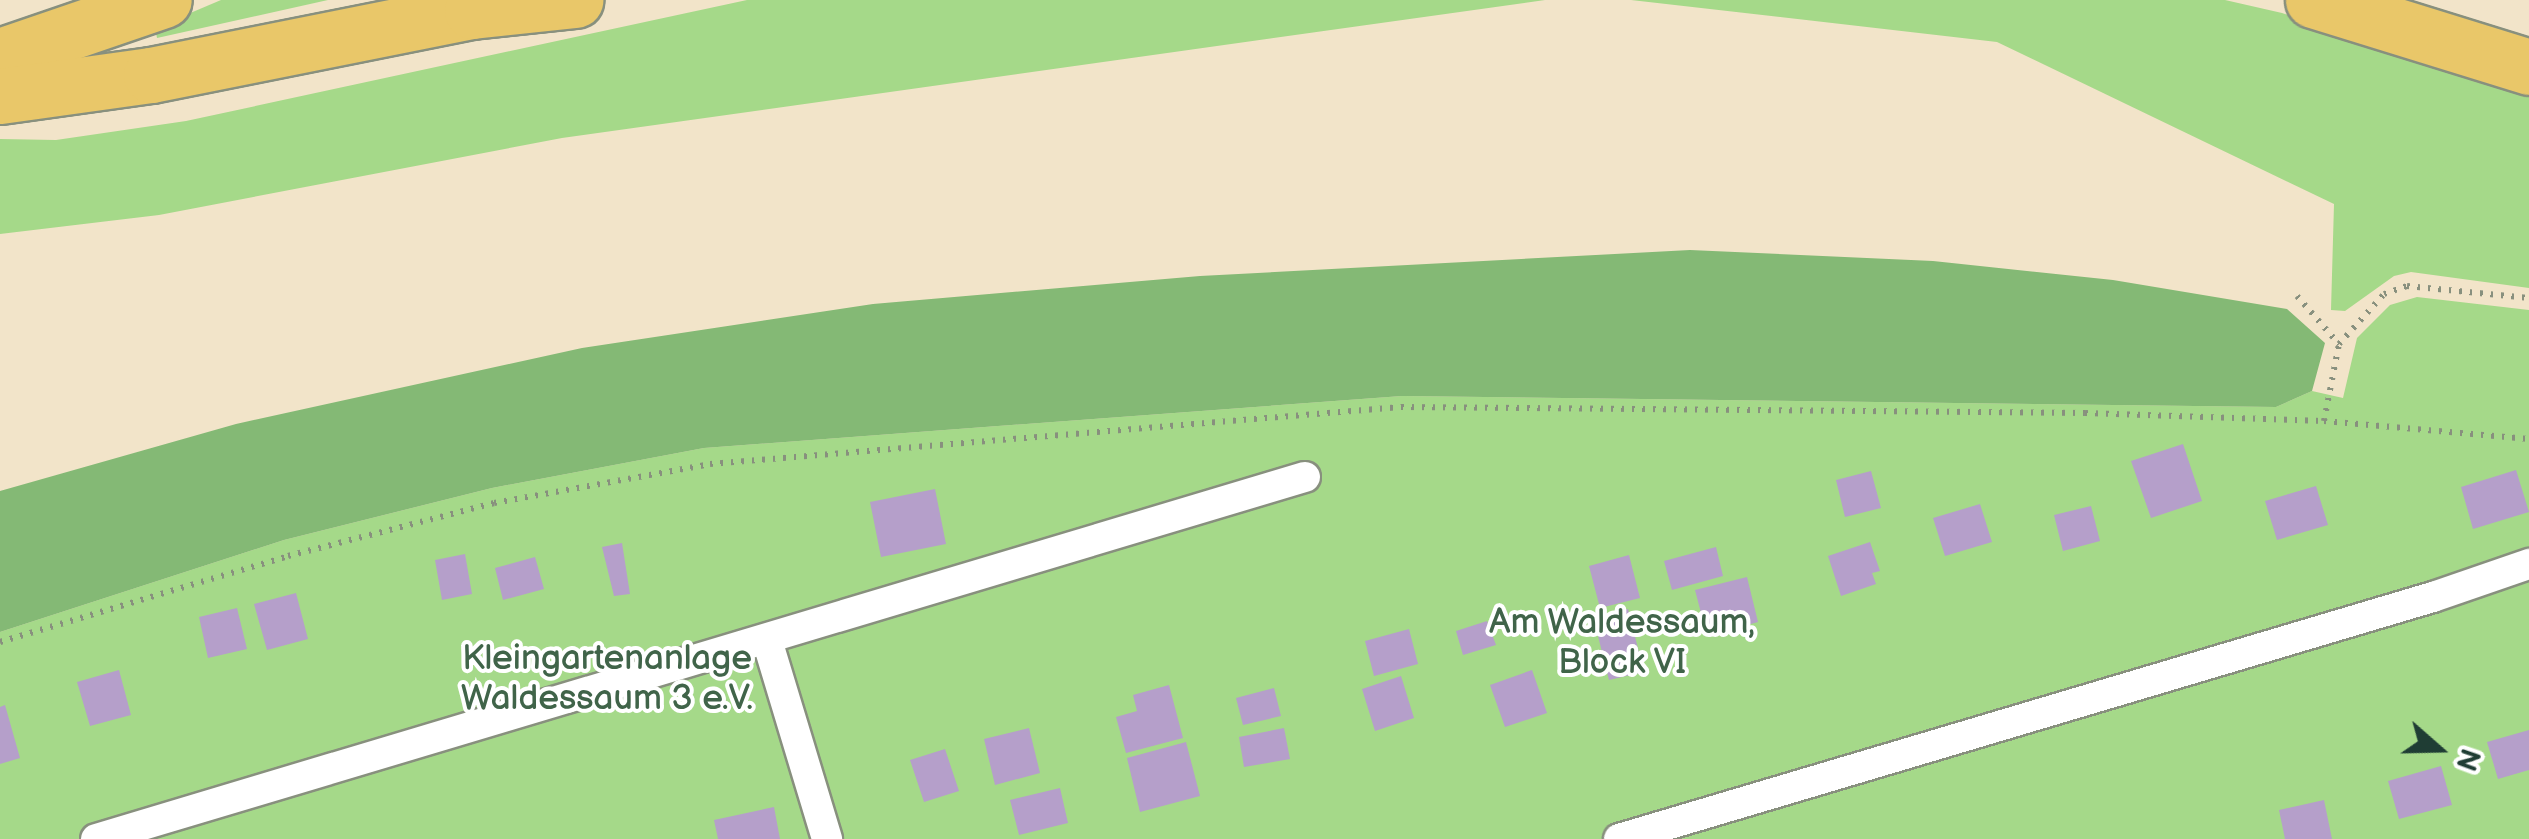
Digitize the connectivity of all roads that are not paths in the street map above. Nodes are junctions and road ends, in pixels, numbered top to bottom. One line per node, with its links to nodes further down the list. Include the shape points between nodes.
1 (164, 0): 5 (highway)
2 (575, 0): 4 (highway)
3 (2313, 0): 6 (highway)
4 (488, 5): 7 (highway, via 152,75)
5 (0, 56)
6 (2529, 68)
7 (0, 96)
8 (1304, 476): 10 (lane)
9 (2529, 564): 13 (lane)
10 (767, 640): 11 (lane); 12 (lane)
11 (96, 839)
12 (827, 839)
13 (1619, 839)

